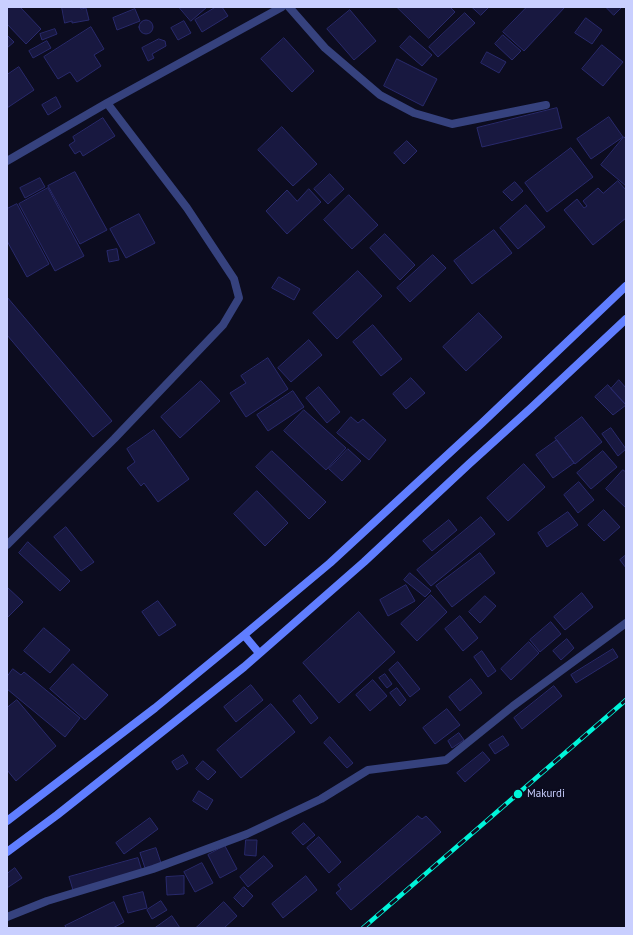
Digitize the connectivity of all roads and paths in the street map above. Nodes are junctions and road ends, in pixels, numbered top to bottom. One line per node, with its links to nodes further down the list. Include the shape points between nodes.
1 (282, 7): 3 (street)
2 (289, 7): 4 (street, via 325,48 380,95 414,113 452,124)
3 (107, 103): 5 (street); 8 (street, via 187,208 234,279 239,298 223,325 114,440)
4 (546, 105)
5 (7, 161)
6 (626, 286): 10 (street, via 330,563)
7 (626, 319): 11 (street, via 364,562)
8 (7, 545)
9 (626, 623): 14 (street, via 513,706 446,760 368,770 321,799 247,834 153,869 47,901)
10 (244, 635): 11 (street); 12 (street, via 155,708)
11 (259, 653): 13 (street, via 58,815)
12 (7, 821)
13 (7, 852)
14 (7, 917)

